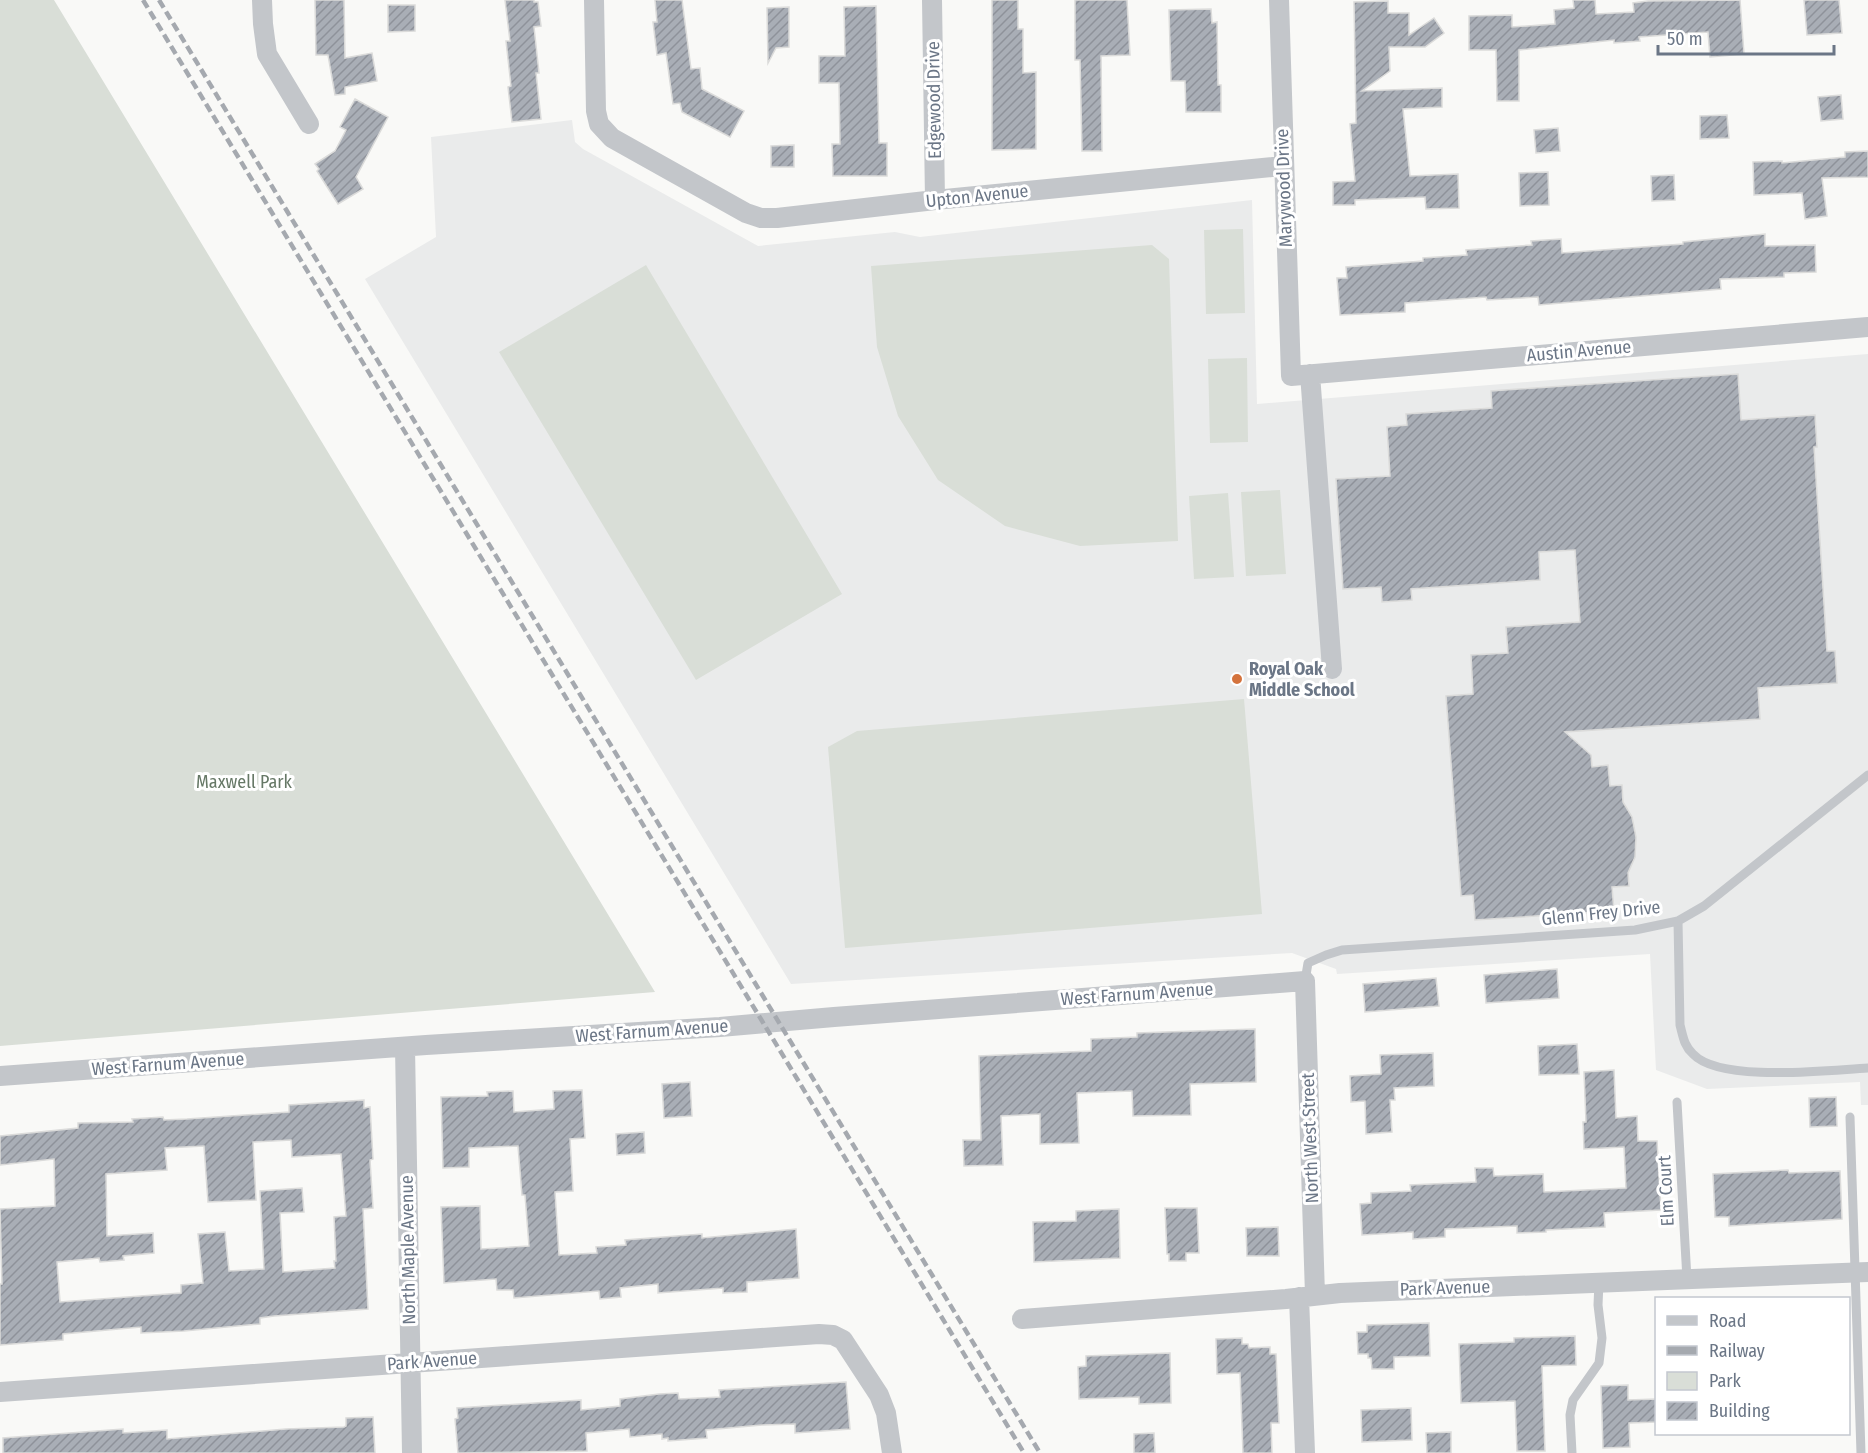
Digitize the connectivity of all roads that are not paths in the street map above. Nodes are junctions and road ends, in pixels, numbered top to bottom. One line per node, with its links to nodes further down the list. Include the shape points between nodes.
1 (262, 0): 5 (street, via 267,54)
2 (594, 0): 7 (street, Upton Avenue, via 596,111 599,124 612,138 761,218)
3 (932, 0): 7 (street, Edgewood Drive)
4 (1279, 0): 6 (street, Marywood Drive)
5 (309, 124)
6 (1283, 166): 7 (street, Upton Avenue); 9 (street, Marywood Drive)
7 (935, 200)
8 (1868, 327): 9 (street, Austin Avenue)
9 (1300, 375): 10 (street, Marywood Drive)
10 (1332, 669)
11 (1868, 775): 12 (lane, Glenn Frey Drive, via 1704,906)
12 (1678, 921): 13 (lane, Glenn Frey Drive, via 1635,930 1342,950 1308,963); 15 (lane, via 1680,1025 1684,1042 1693,1055 1724,1070 1748,1073)
13 (1305, 981): 14 (street, West Farnum Avenue, via 720,1027); 22 (street, North West Street)
14 (405, 1047): 16 (street, West Farnum Avenue); 24 (street, North Maple Avenue)
15 (1868, 1068)
16 (0, 1076)
17 (1677, 1102): 20 (lane, Elm Court)
18 (1850, 1117): 19 (lane, via 1853,1250)
19 (1862, 1272): 20 (street, Park Avenue); 30 (lane, via 1855,1295)
20 (1687, 1279): 21 (street, Park Avenue)
21 (1599, 1282): 22 (street, Park Avenue); 29 (lane, via 1599,1363 1573,1400)
22 (1307, 1296): 23 (street, Park Avenue); 28 (street, North West Street)
23 (1023, 1318)
24 (410, 1363): 25 (street, Park Avenue); 26 (street, North Maple Avenue); 27 (street, Park Avenue, via 833,1335 843,1340 879,1395)
25 (0, 1392)
26 (412, 1453)
27 (892, 1453)
28 (1305, 1453)
29 (1572, 1453)
30 (1861, 1453)

